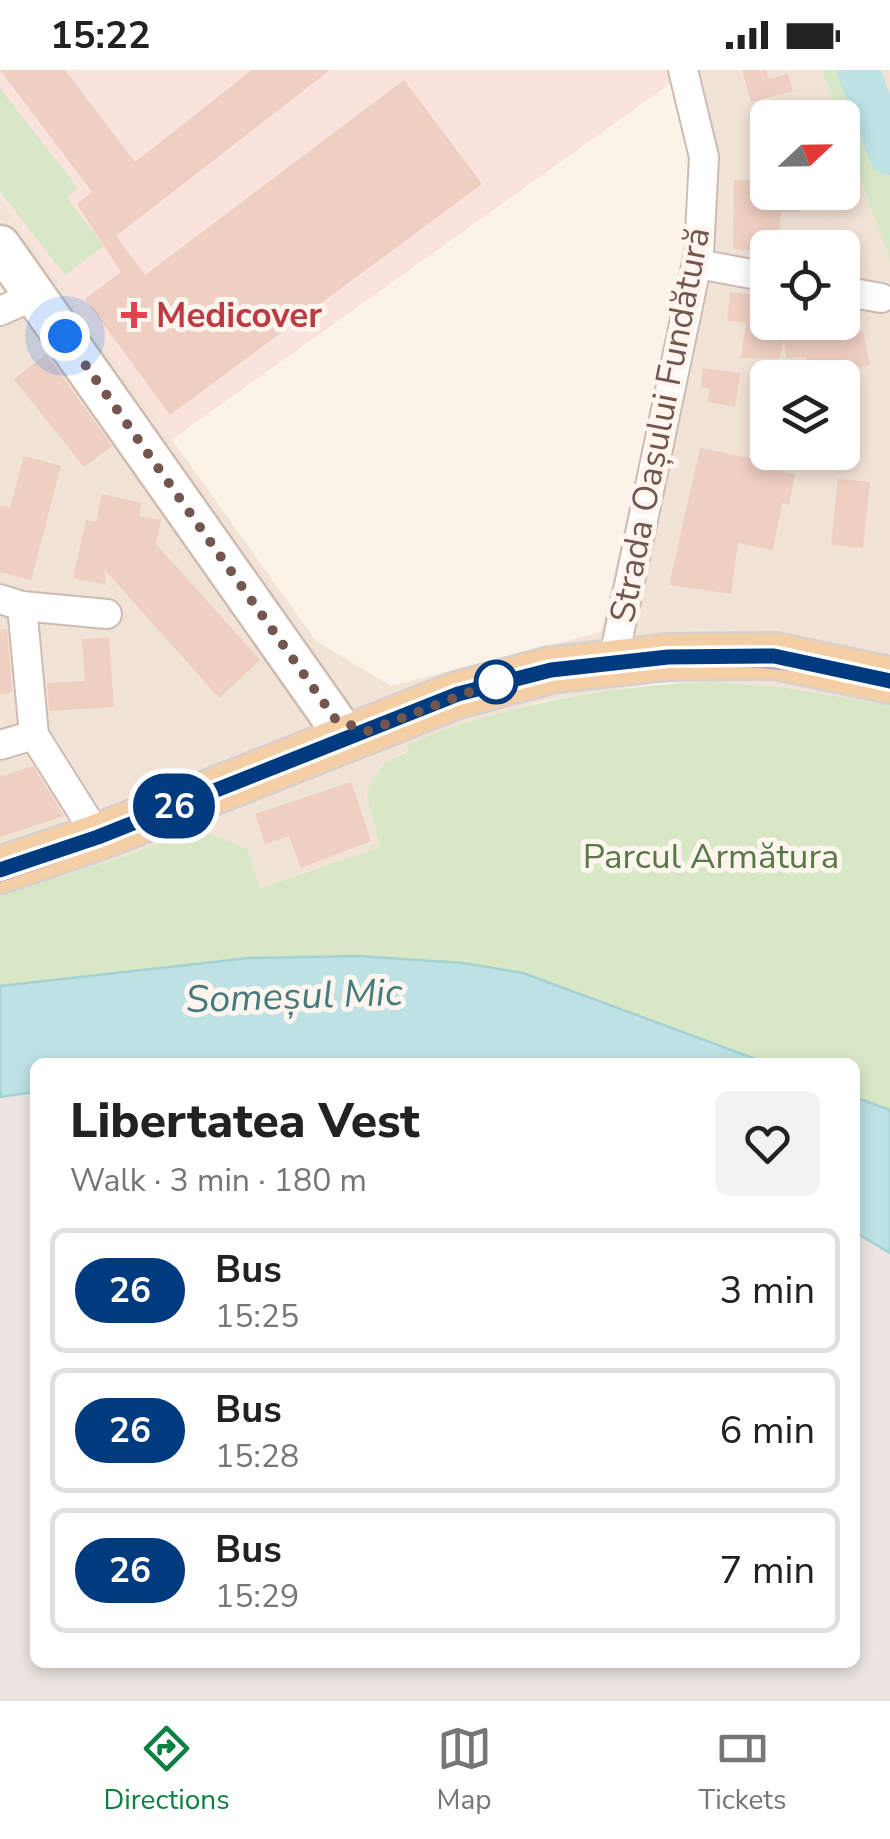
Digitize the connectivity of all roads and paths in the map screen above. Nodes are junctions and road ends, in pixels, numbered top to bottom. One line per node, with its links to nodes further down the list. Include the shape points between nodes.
1 (683, 70): 3 (street, Strada Oașului Fundătură, via 704,157)
2 (0, 246): 7 (street)
3 (698, 264): 4 (street); 10 (street, Strada Oașului Fundătură)
4 (750, 274)
5 (860, 294): 6 (street)
6 (881, 298)
7 (18, 303): 13 (street)
8 (11, 602): 9 (street); 12 (street)
9 (106, 614)
10 (613, 662): 11 (main road, via 774,656); 13 (main road, via 496,682)
11 (890, 680)
12 (34, 735): 14 (street); 15 (street)
13 (345, 735): 15 (main road)
14 (0, 745)
15 (98, 837): 16 (main road)
16 (0, 870)

